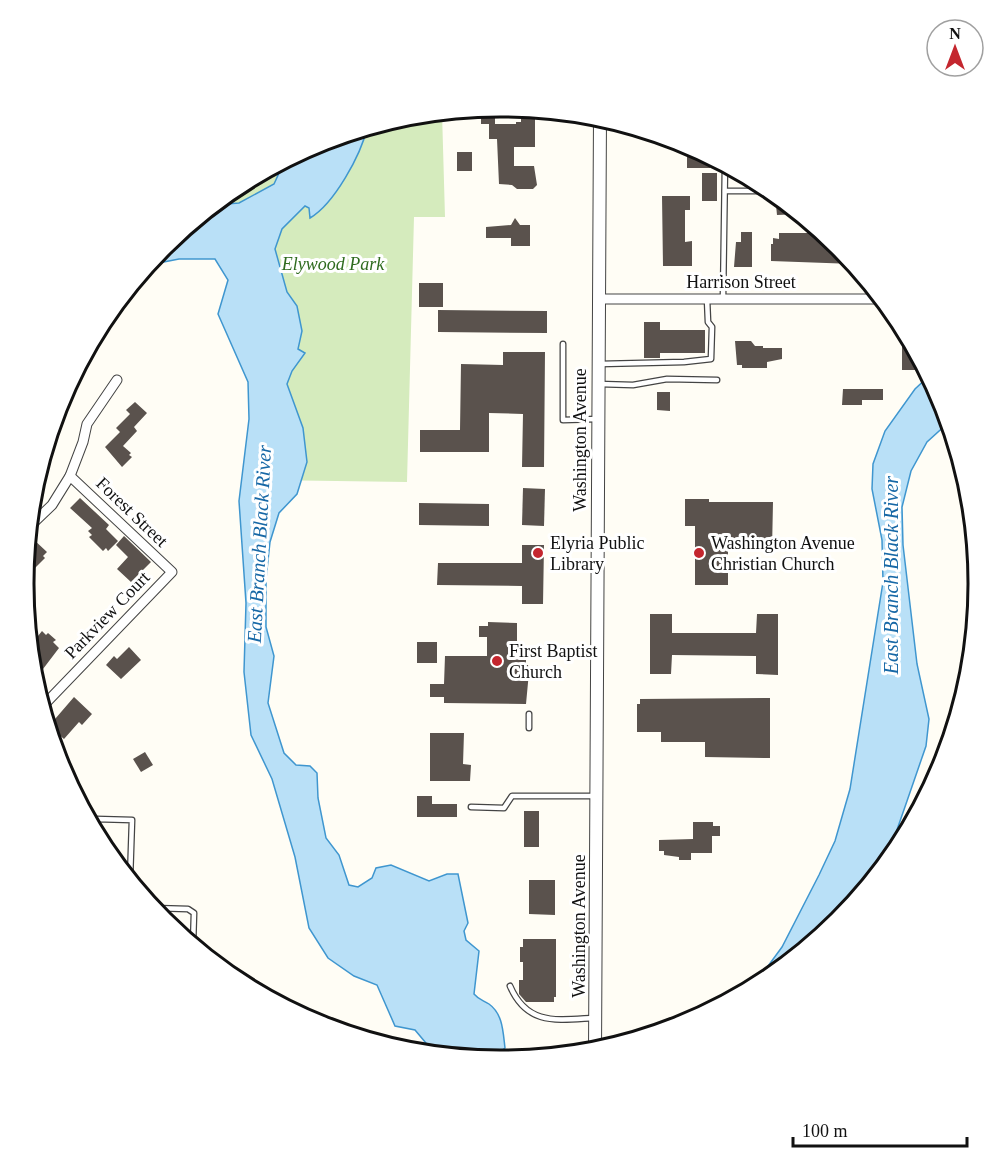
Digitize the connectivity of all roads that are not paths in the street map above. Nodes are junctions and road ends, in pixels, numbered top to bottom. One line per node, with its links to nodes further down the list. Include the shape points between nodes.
1 (600, 127): 5 (street, Washington Avenue)
2 (725, 174): 3 (lane)
3 (725, 191): 4 (lane); 7 (lane)
4 (754, 191)
5 (599, 298): 6 (street, Harrison Street); 10 (street, Washington Avenue)
6 (707, 298): 7 (street, Harrison Street); 10 (lane, via 708,322 712,327 711,360)
7 (723, 298): 8 (street, Harrison Street)
8 (871, 298)
9 (564, 344): 14 (lane, via 563,420)
10 (599, 364): 13 (street, Washington Avenue)
11 (117, 380): 15 (street, via 87,424)
12 (717, 380): 13 (lane)
13 (599, 384): 14 (street, Washington Avenue)
14 (598, 419): 21 (street, Washington Avenue)
15 (70, 476): 16 (street); 17 (street, Forest Street)
16 (39, 518)
17 (171, 572): 18 (street, Parkview Court)
18 (49, 700)
19 (529, 714): 20 (lane)
20 (529, 728)
21 (598, 796): 22 (lane, via 512,796 504,808); 28 (street, Washington Avenue)
22 (471, 807)
23 (98, 819): 24 (lane, via 132,820)
24 (130, 867)
25 (166, 908): 26 (lane, via 194,913)
26 (194, 935)
27 (510, 986): 28 (lane, via 516,1000 540,1017)
28 (597, 1017): 29 (street, Washington Avenue)
29 (596, 1041)

